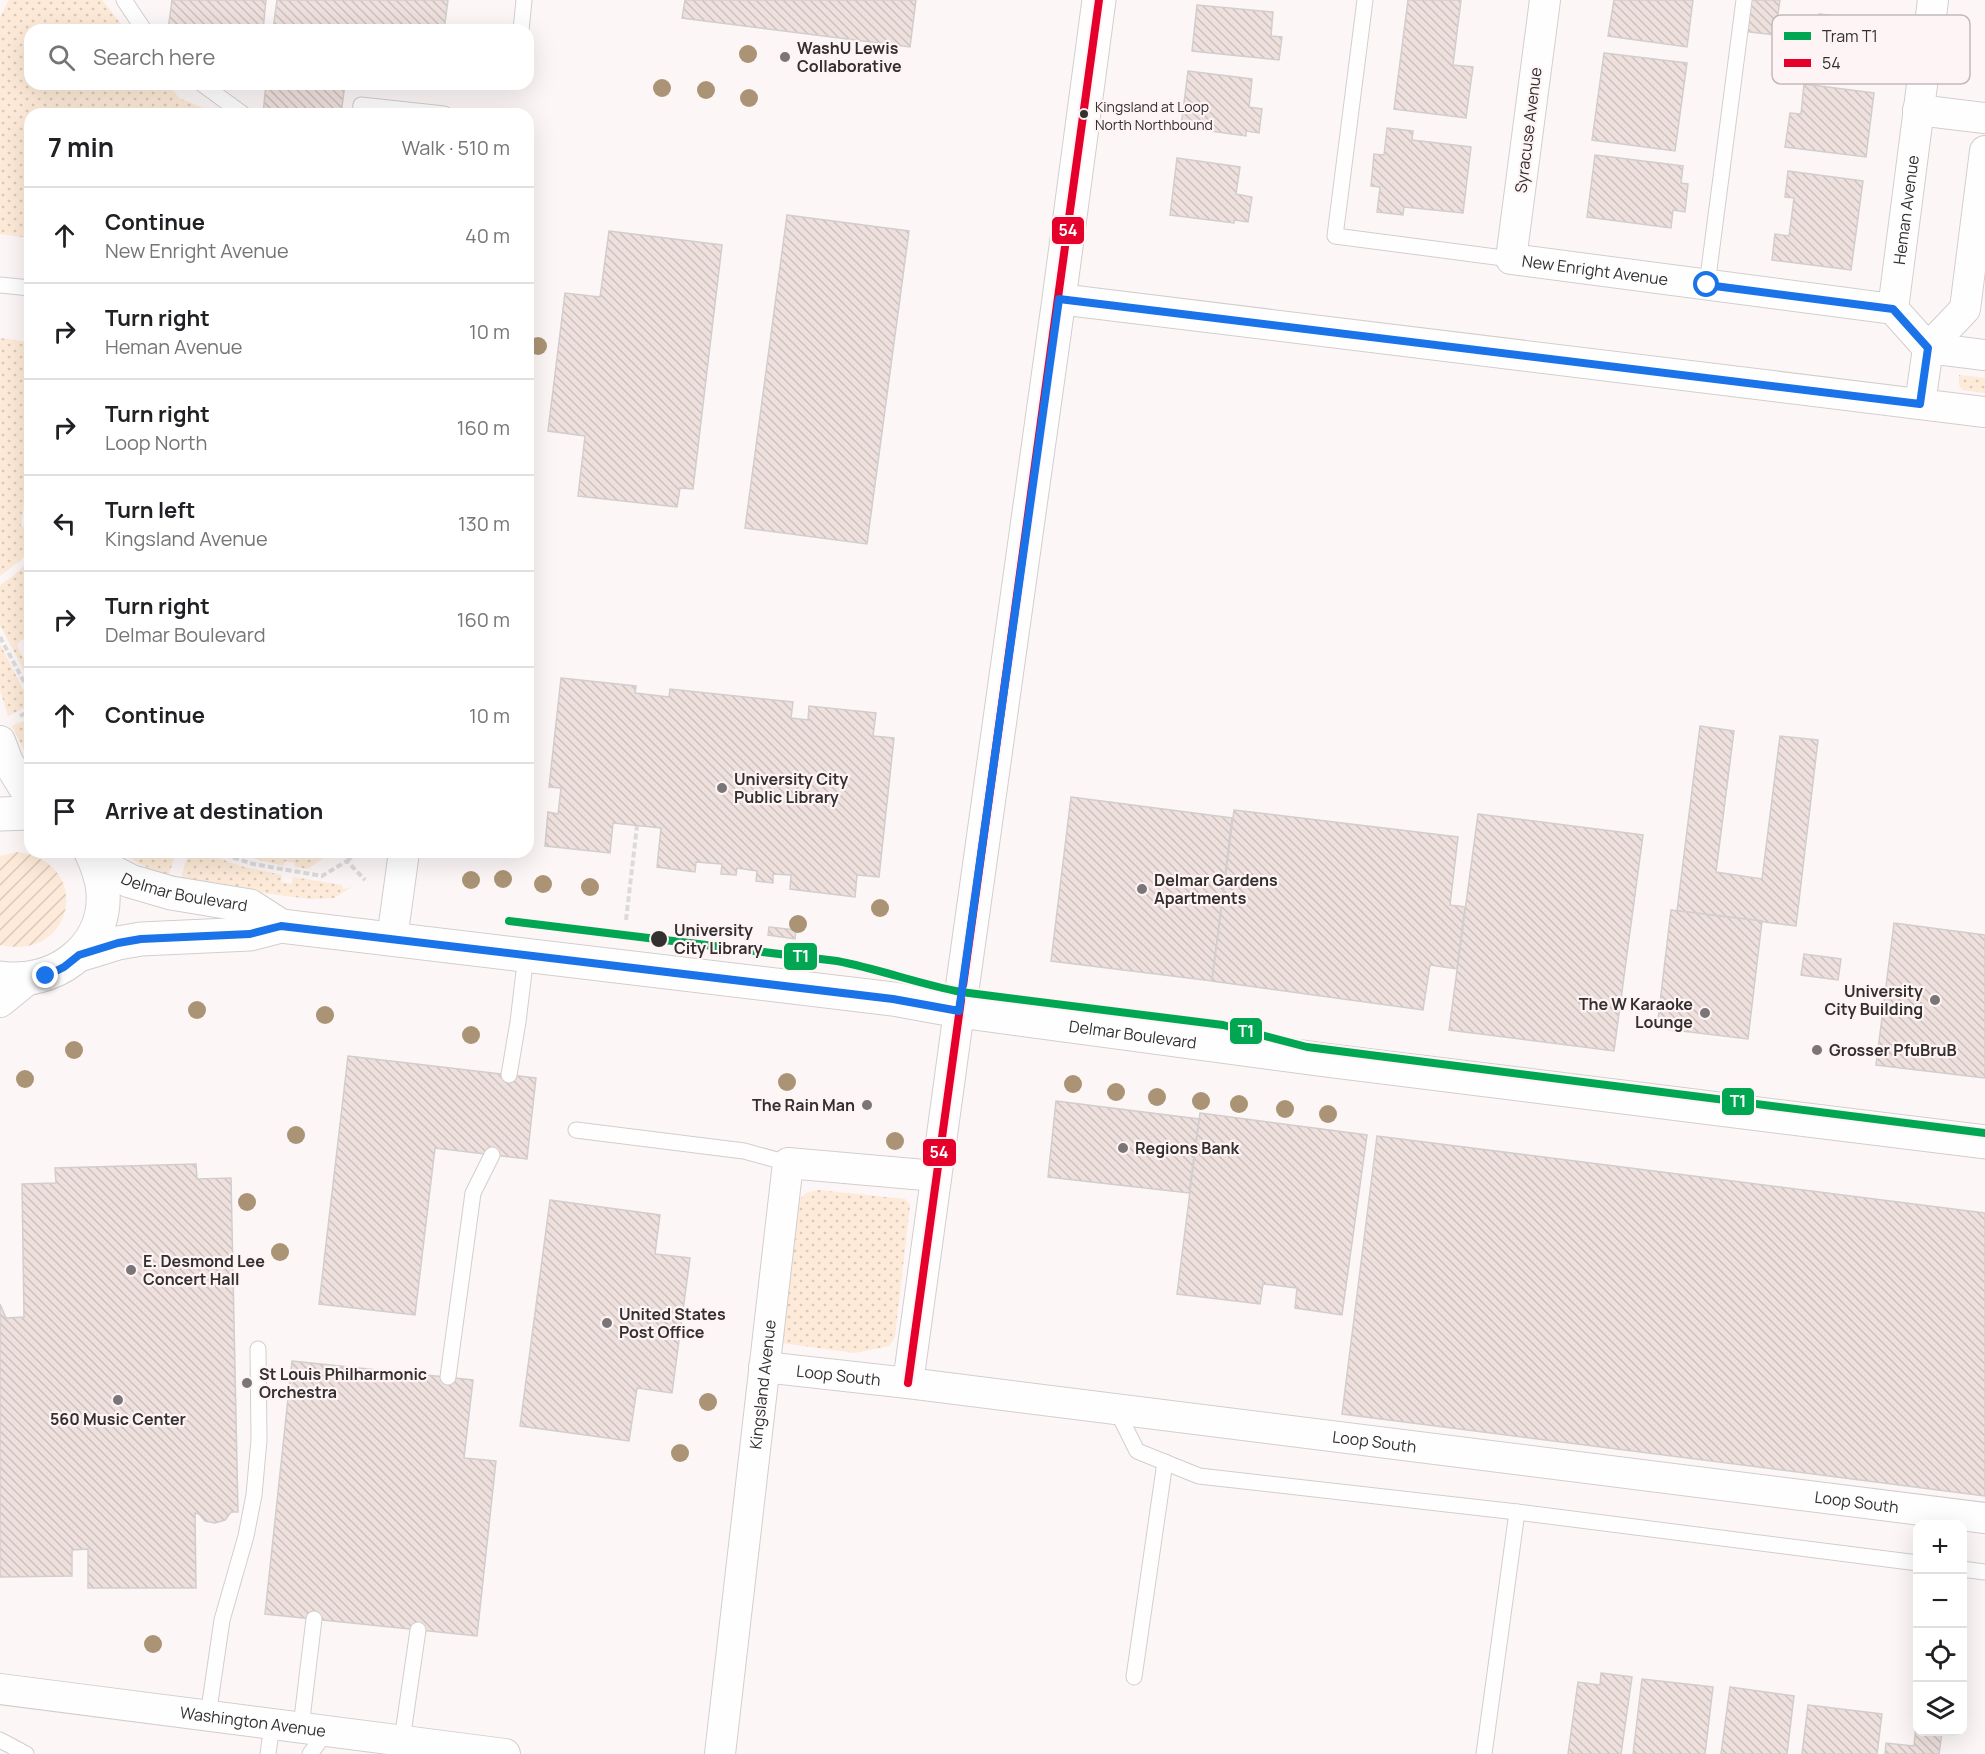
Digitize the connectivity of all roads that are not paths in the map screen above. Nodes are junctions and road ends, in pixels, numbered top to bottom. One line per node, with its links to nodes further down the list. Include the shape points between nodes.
1 (124, 0): 9 (lane)
2 (524, 0): 10 (lane)
3 (1099, 0): 23 (main road)
4 (1365, 0): 19 (lane, via 1335,236)
5 (1545, 0): 19 (street, Syracuse Avenue)
6 (1744, 0): 21 (lane)
7 (1933, 0): 8 (street, Heman Avenue)
8 (1931, 15)
9 (140, 24)
10 (522, 24)
11 (1922, 84): 16 (street, Heman Avenue)
12 (210, 90): 13 (lane)
13 (235, 108)
14 (361, 108): 15 (lane)
15 (389, 108)
16 (1918, 110): 17 (street); 24 (street, Heman Avenue)
17 (1985, 118)
18 (1985, 151): 25 (street, via 1965,309)
19 (1511, 259): 21 (street, New Enright Avenue)
20 (0, 285): 22 (lane)
21 (1707, 285): 24 (street, New Enright Avenue)
22 (24, 287)
23 (1059, 299): 27 (street); 42 (main road)
24 (1893, 309): 25 (street)
25 (1928, 348): 26 (street); 27 (street)
26 (1985, 355)
27 (1920, 404): 28 (street)
28 (1985, 412)
29 (0, 741): 30 (street)
30 (24, 788)
31 (24, 813): 32 (main road)
32 (0, 814)
33 (94, 858): 38 (main road, via 104,894 101,916)
34 (97, 858): 36 (main road, Delmar Boulevard, via 107,869 130,881 171,893 250,906)
35 (403, 858): 37 (street)
36 (281, 926): 37 (main road, Delmar Boulevard); 38 (main road, Delmar Boulevard, via 250,934 141,939)
37 (392, 939): 39 (main road, Delmar Boulevard)
38 (79, 955): 40 (main road, via 46,976)
39 (526, 955): 42 (main road, Delmar Boulevard, via 893,999); 43 (lane)
40 (13, 979): 41 (street)
41 (0, 1002)
42 (959, 1011): 45 (main road, Delmar Boulevard); 48 (street)
43 (509, 1075)
44 (576, 1130): 47 (lane, via 744,1151)
45 (1985, 1142)
46 (492, 1155): 51 (lane, via 473,1194)
47 (788, 1162): 48 (street); 50 (street, Kingsland Avenue)
48 (936, 1176): 52 (street)
49 (258, 1349): 64 (lane, via 259,1440 254,1495 222,1620)
50 (764, 1367): 52 (street, Loop South); 72 (street, Kingsland Avenue)
51 (448, 1377)
52 (908, 1383): 53 (street, Loop South)
53 (1116, 1409): 54 (lane, via 1137,1451); 56 (street, Loop South)
54 (1164, 1462): 55 (lane, via 1199,1476); 62 (lane)
55 (1517, 1512): 57 (lane); 73 (lane)
56 (1985, 1518)
57 (1913, 1562)
58 (1967, 1570): 59 (lane)
59 (1985, 1572)
60 (314, 1619): 66 (lane)
61 (418, 1630): 68 (lane)
62 (1134, 1677)
63 (0, 1689): 64 (street, Washington Avenue)
64 (208, 1716): 65 (street, Washington Avenue)
65 (272, 1724): 66 (street, Washington Avenue); 70 (lane)
66 (312, 1738): 68 (street, Washington Avenue)
67 (0, 1740): 69 (lane)
68 (402, 1740): 71 (street, Washington Avenue)
69 (26, 1754)
70 (268, 1754)
71 (506, 1754)
72 (720, 1754)
73 (1484, 1754)

